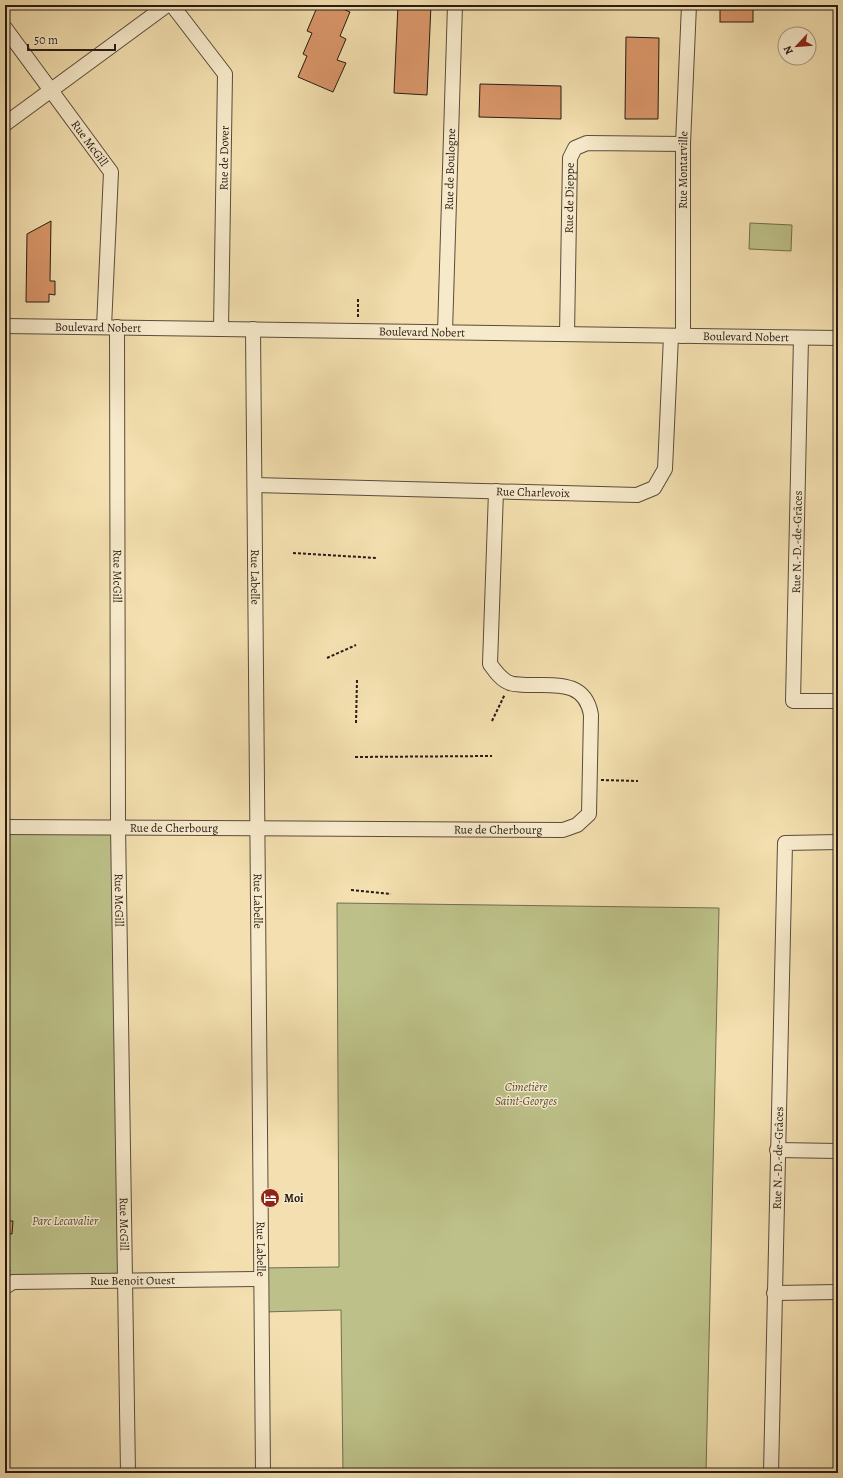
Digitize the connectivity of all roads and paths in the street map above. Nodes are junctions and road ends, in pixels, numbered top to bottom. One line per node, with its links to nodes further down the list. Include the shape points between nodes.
1 (166, 5): 6 (street)
2 (172, 5): 12 (street, Rue de Dover, via 225,74)
3 (455, 5): 15 (street, Rue de Boulogne)
4 (689, 5): 8 (street, Rue Montarville)
5 (5, 28): 6 (street, Rue McGill)
6 (52, 89): 7 (street); 11 (street, Rue McGill, via 111,172)
7 (5, 124)
8 (684, 144): 16 (street, Rue de Dieppe, via 587,143 575,148 570,158); 17 (street, Rue Montarville)
9 (358, 299): 14 (path)
10 (5, 326): 11 (street, Boulevard Nobert)
11 (111, 327): 12 (street, Boulevard Nobert); 35 (street, Rue McGill)
12 (221, 329): 13 (street, Boulevard Nobert)
13 (253, 329): 14 (street, Boulevard Nobert); 20 (street, Rue Labelle)
14 (358, 331): 15 (street, Boulevard Nobert)
15 (445, 332): 16 (street, Boulevard Nobert)
16 (567, 334): 17 (street, Boulevard Nobert)
17 (677, 336): 18 (street, Boulevard Nobert); 21 (street, Rue Charlevoix, via 665,469 654,488 637,495)
18 (801, 338): 19 (street, Boulevard Nobert); 28 (street, Rue N.-D.-de-Grâces, via 793,701)
19 (838, 338)
20 (255, 485): 21 (street, Rue Charlevoix); 37 (street, Rue Labelle)
21 (496, 491): 27 (street, via 490,664 499,676)
22 (293, 553): 23 (path)
23 (377, 558)
24 (356, 645): 25 (path)
25 (327, 658)
26 (357, 680): 30 (path)
27 (510, 684): 29 (path); 33 (street, Rue de Cherbourg, via 568,687 584,695 591,715)
28 (838, 702)
29 (492, 721)
30 (356, 723)
31 (492, 756): 32 (path)
32 (355, 757)
33 (590, 780): 34 (path); 37 (street, Rue de Cherbourg, via 589,814 563,830)
34 (638, 781)
35 (118, 826): 36 (street, Rue de Cherbourg); 37 (street, Rue de Cherbourg); 45 (street, Rue McGill)
36 (5, 827)
37 (257, 827): 44 (street, Rue Labelle)
38 (838, 842): 41 (street, Rue N.-D.-de-Grâces, via 785,843)
39 (351, 890): 40 (path)
40 (391, 894)
41 (777, 1150): 42 (street); 48 (street, Rue N.-D.-de-Grâces)
42 (838, 1151)
43 (5, 1251): 46 (path)
44 (261, 1279): 45 (street, Rue Benoit Ouest); 50 (street, Rue Labelle)
45 (126, 1280): 46 (street, Rue Benoit Ouest); 49 (street, Rue McGill)
46 (9, 1285)
47 (838, 1292): 48 (street)
48 (774, 1293): 51 (street, Rue N.-D.-de-Grâces)
49 (128, 1473)
50 (263, 1473)
51 (771, 1473)

